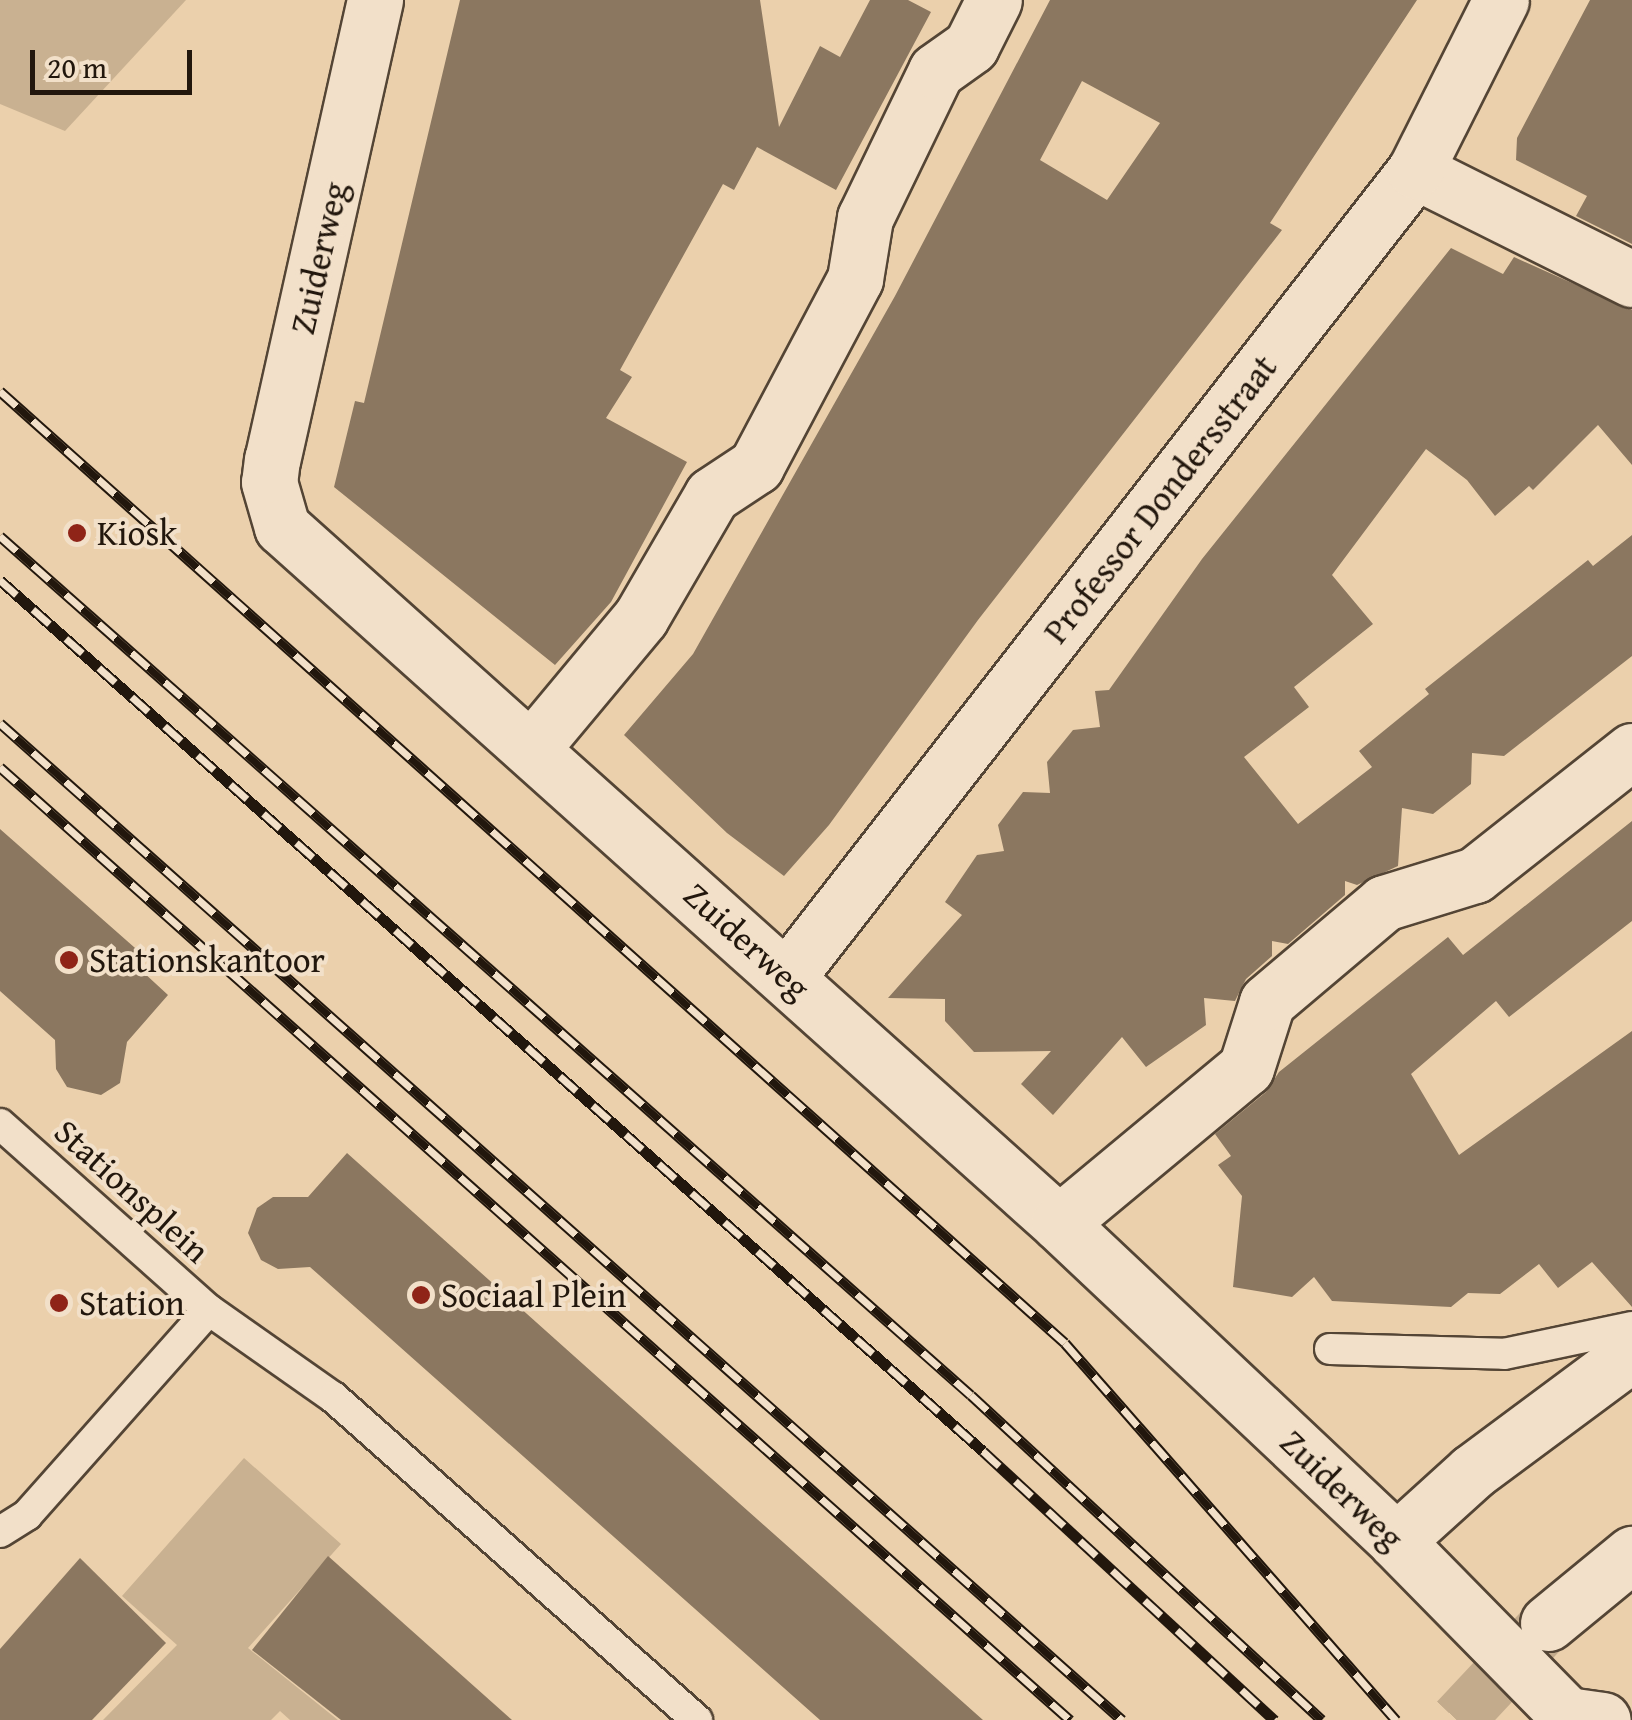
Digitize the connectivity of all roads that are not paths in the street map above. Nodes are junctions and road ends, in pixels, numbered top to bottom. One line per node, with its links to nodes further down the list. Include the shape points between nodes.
1 (375, 0): 6 (street, Zuiderweg, via 272,459 273,505 300,545)
2 (994, 0): 6 (street, via 971,46 936,71 865,218 855,278 756,466 712,495 641,618)
3 (1502, 0): 4 (street, Professor Dondersstraat)
4 (1415, 171): 5 (street); 8 (street, Professor Dondersstraat)
5 (1632, 279)
6 (532, 748): 8 (street, Zuiderweg)
7 (1632, 751): 10 (street, via 1475,876 1384,903 1267,1002 1246,1068)
8 (787, 978): 10 (street, Zuiderweg)
9 (0, 1124): 11 (lane, Stationsplein)
10 (1059, 1222): 16 (street, Zuiderweg)
11 (208, 1310): 15 (lane, Stationsplein, via 27,1515); 19 (lane, via 333,1397)
12 (1632, 1327): 13 (lane, via 1504,1354)
13 (1330, 1349)
14 (1632, 1353): 16 (street, via 1472,1472)
15 (0, 1532)
16 (1396, 1541): 20 (street, Zuiderweg, via 1568,1715)
17 (1632, 1554): 18 (street)
18 (1548, 1623)
19 (696, 1720)
20 (1603, 1720)

